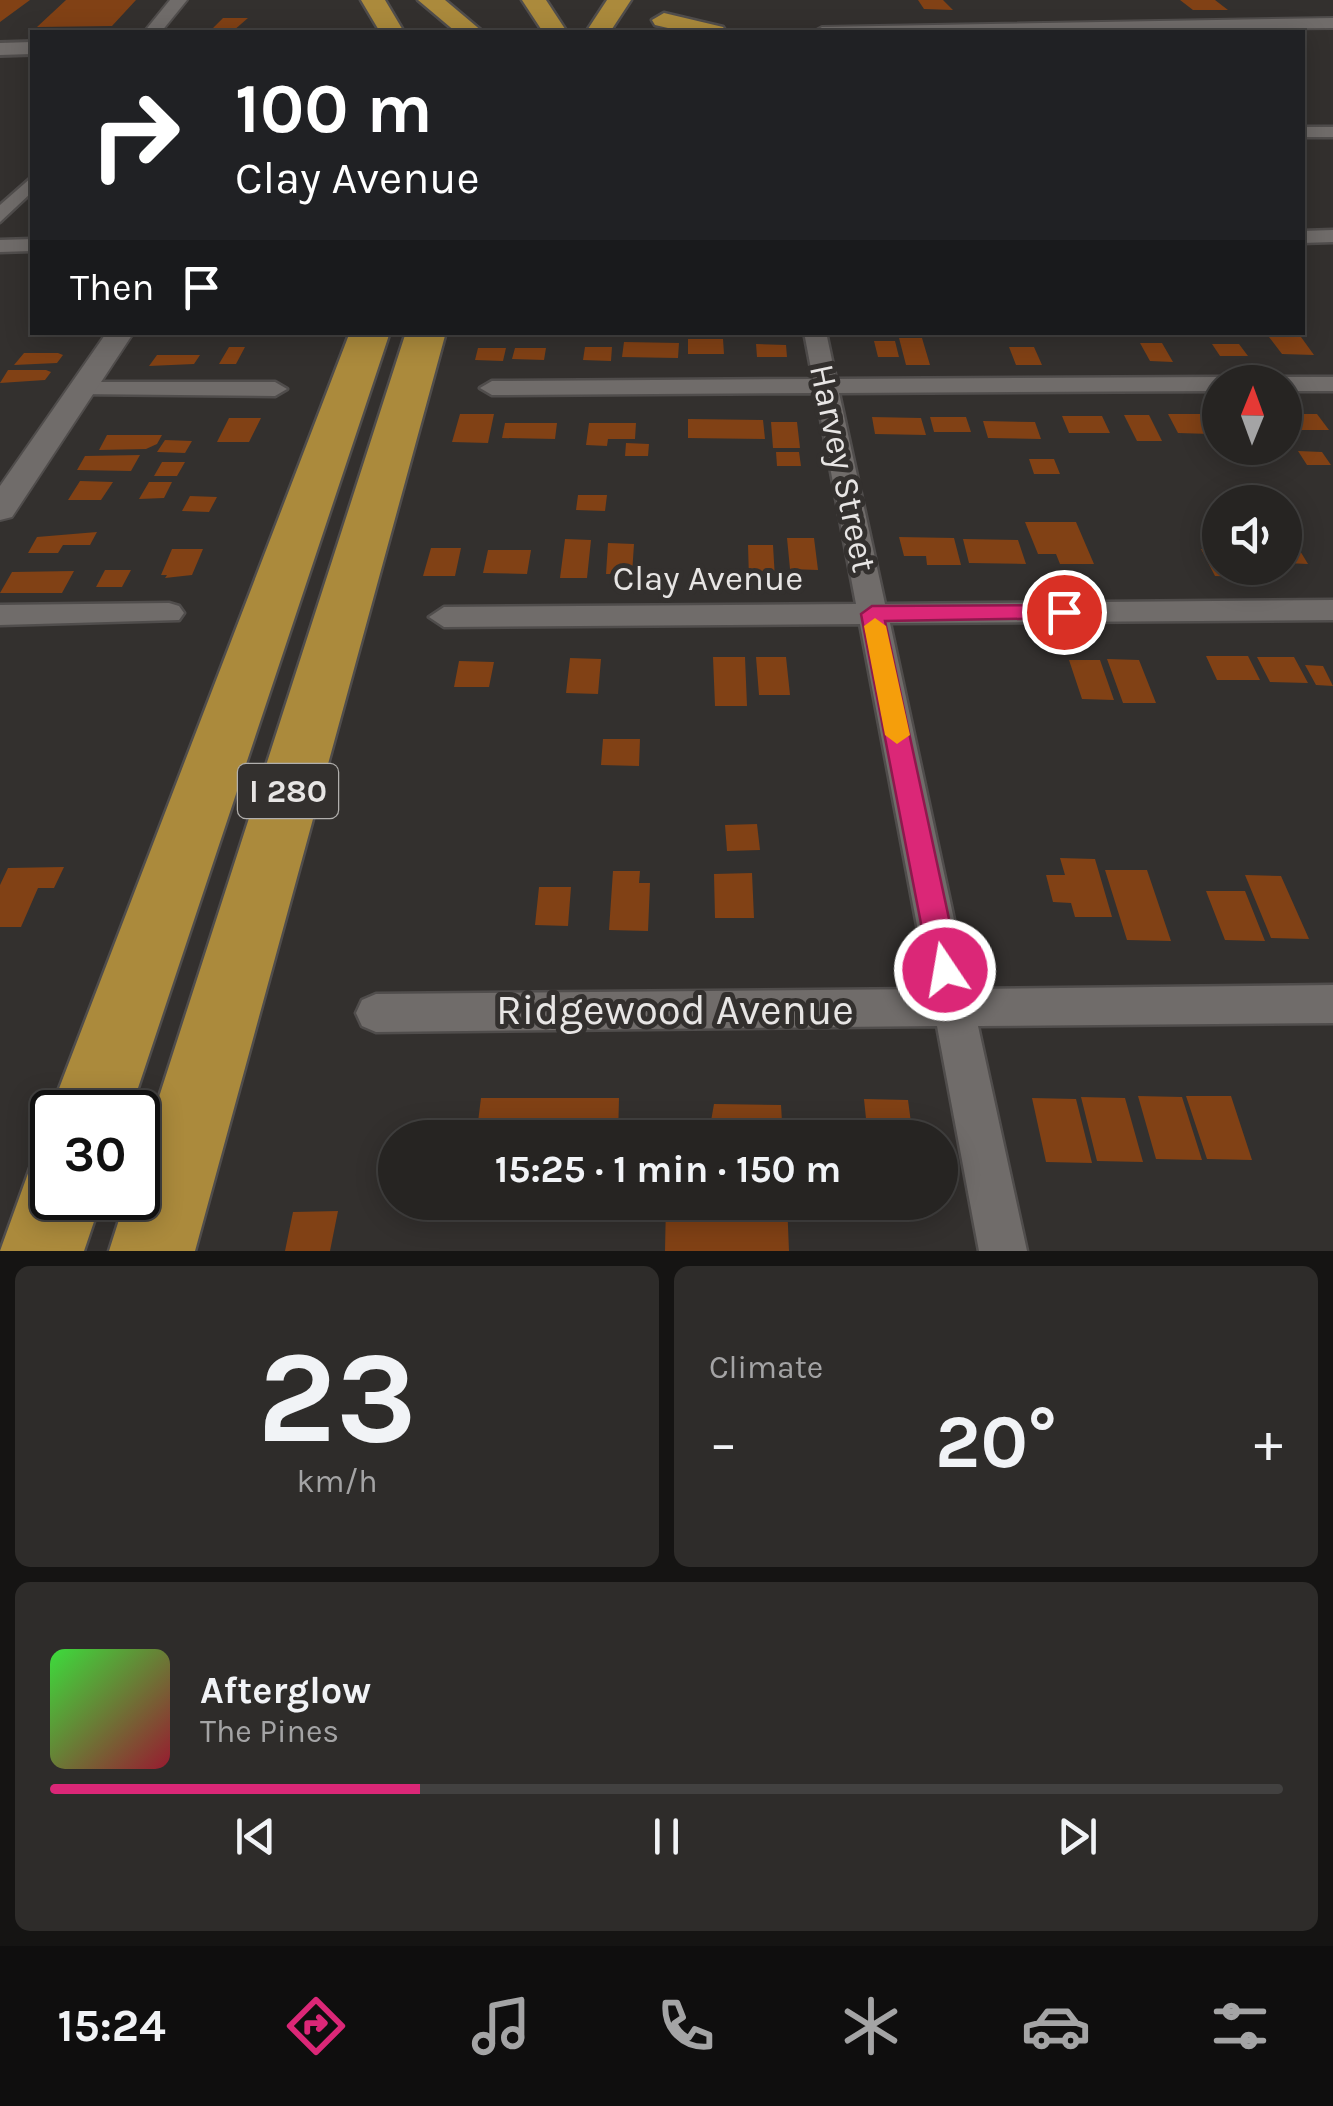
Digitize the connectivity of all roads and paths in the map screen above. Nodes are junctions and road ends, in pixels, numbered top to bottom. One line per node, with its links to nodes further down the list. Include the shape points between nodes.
1 (179, 0): 9 (street)
2 (373, 0): 10 (highway)
3 (389, 0): 11 (highway)
4 (430, 0): 12 (highway)
5 (534, 0): 13 (highway)
6 (619, 0): 14 (highway)
7 (664, 17): 15 (highway)
8 (1333, 23): 16 (street)
9 (154, 30)
10 (391, 30)
11 (403, 30)
12 (469, 30)
13 (554, 30)
14 (599, 30)
15 (707, 30)
16 (936, 30)
17 (1305, 132): 18 (street)
18 (1333, 132)
19 (30, 184): 20 (street)
20 (0, 216)
21 (1305, 236): 22 (street)
22 (1333, 236)
23 (30, 245): 24 (street)
24 (0, 246)
25 (119, 335): 35 (street)
26 (397, 335): 45 (highway, I 280)
27 (397, 335): 48 (highway, I 280)
28 (816, 335): 32 (street, Harvey Street)
29 (1202, 384): 32 (street)
30 (1302, 384): 31 (street)
31 (1333, 384)
32 (826, 386): 34 (street); 39 (street, Harvey Street)
33 (276, 388): 35 (street)
34 (492, 388)
35 (83, 389): 36 (street)
36 (0, 510)
37 (1333, 610): 39 (street, Clay Avenue)
38 (170, 612): 40 (street)
39 (872, 614): 41 (street, Clay Avenue); 43 (street, Harvey Street)
40 (0, 615)
41 (444, 617)
42 (1333, 1004): 43 (street, Ridgewood Avenue)
43 (953, 1008): 44 (street, Ridgewood Avenue); 49 (street, Harvey Street)
44 (376, 1012)
45 (99, 1090)
46 (53, 1220): 47 (highway)
47 (42, 1251)
48 (152, 1251)
49 (1002, 1251)

